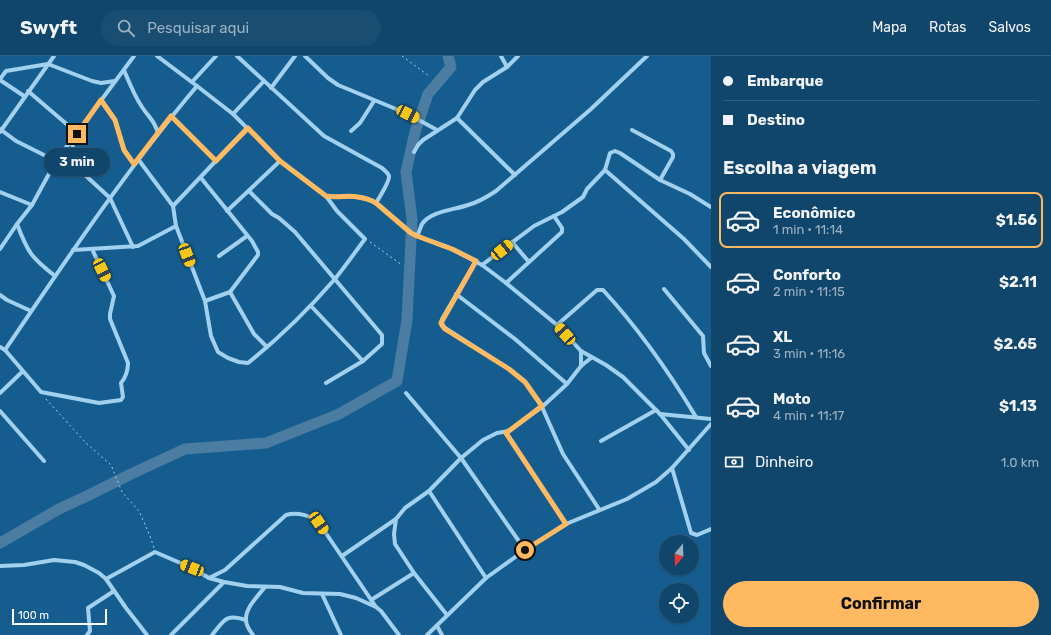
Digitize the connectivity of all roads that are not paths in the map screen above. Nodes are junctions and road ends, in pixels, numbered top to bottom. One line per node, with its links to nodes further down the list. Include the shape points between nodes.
1 (54, 56): 11 (street)
2 (134, 56): 13 (street)
3 (157, 56): 17 (street)
4 (216, 56): 17 (street)
5 (237, 56): 16 (street)
6 (295, 56): 19 (street)
7 (305, 56): 23 (street, via 338,85)
8 (502, 56): 12 (street)
9 (518, 56): 12 (street)
10 (647, 56): 42 (street)
11 (48, 64): 14 (street, via 6,71); 15 (street, via 92,81); 20 (street)
12 (507, 67): 26 (street, via 475,90)
13 (124, 70): 15 (street); 32 (street)
14 (0, 79): 21 (street)
15 (115, 81): 22 (street)
16 (264, 81): 19 (street); 24 (street)
17 (192, 82): 18 (street)
18 (198, 86): 24 (street); 25 (street)
19 (271, 88): 49 (street, via 324,136 386,172 389,176 388,181)
20 (28, 91): 21 (street); 33 (street)
21 (24, 96): 28 (street)
22 (101, 100): 33 (street); 40 (street, via 115,120 124,150)
23 (374, 101): 29 (street, via 408,114); 31 (street, via 360,123)
24 (233, 114): 27 (street)
25 (171, 116): 32 (street); 38 (street)
26 (457, 118): 29 (street); 42 (street)
27 (248, 128): 38 (street); 39 (street)
28 (0, 130): 37 (street)
29 (437, 130): 35 (street, via 423,140)
30 (632, 130): 44 (street, via 673,154)
31 (351, 131)
32 (158, 133): 36 (street)
33 (77, 134): 34 (street)
34 (71, 141): 37 (street); 48 (street, via 80,169)
35 (414, 152)
36 (138, 159): 40 (street); 51 (street)
37 (56, 161): 50 (street)
38 (216, 161): 43 (street)
39 (280, 161): 45 (street); 47 (street)
40 (134, 164): 48 (street)
41 (605, 170): 44 (street, via 610,154 615,151); 54 (street, via 583,197); 68 (street, via 684,238)
42 (515, 175): 58 (street, via 483,200 443,211 426,220)
43 (201, 178): 51 (street); 53 (street)
44 (660, 180): 52 (street)
45 (249, 191): 53 (street); 70 (street, via 295,232)
46 (0, 192): 50 (street)
47 (326, 196): 49 (street, via 357,196); 70 (street, via 365,239)
48 (110, 198): 60 (street); 63 (street)
49 (376, 203): 58 (street)
50 (32, 204): 55 (street)
51 (173, 206): 56 (street)
52 (711, 207)
53 (227, 211): 57 (street)
54 (554, 216): 59 (street, via 534,226); 66 (street, via 562,232)
55 (18, 224): 61 (street); 69 (street, via 32,257)
56 (176, 226): 60 (street); 76 (street)
57 (247, 236): 64 (street); 73 (street, via 258,255)
58 (417, 236): 65 (street)
59 (512, 242): 66 (street); 67 (street)
60 (133, 247): 62 (street)
61 (0, 249)
62 (92, 249): 63 (street); 88 (street, via 114,296 110,319 128,363 128,370 121,383 123,397 119,401 99,403 41,392)
63 (73, 250): 69 (street)
64 (219, 256)
65 (476, 261): 67 (street); 74 (street)
66 (529, 262): 71 (street)
67 (482, 266): 71 (street)
68 (711, 267)
69 (55, 276): 78 (street)
70 (335, 279): 77 (street); 85 (street, via 382,335 382,344)
71 (506, 283): 79 (street)
72 (664, 289): 87 (street, via 703,336 704,353)
73 (230, 292): 76 (street); 81 (street, via 254,334)
74 (456, 294): 90 (street, via 515,339); 93 (street, via 442,319 442,326 509,369 525,382)
75 (0, 295): 78 (street)
76 (205, 301): 81 (street, via 211,336 218,352 239,362 248,363)
77 (311, 306): 81 (street); 85 (street)
78 (31, 311): 82 (street)
79 (557, 325): 83 (street); 97 (street, via 597,290 603,290 652,348)
80 (0, 347): 82 (street)
81 (267, 347)
82 (5, 350): 88 (street)
83 (581, 351): 84 (street); 86 (street)
84 (591, 358): 86 (street); 94 (street, via 623,377)
85 (364, 361): 89 (street)
86 (580, 366): 90 (street)
87 (711, 366)
88 (22, 372): 91 (street)
89 (326, 383)
90 (567, 384): 93 (street)
91 (0, 392)
92 (406, 393): 103 (street)
93 (542, 406): 100 (street); 107 (street, via 563,454)
94 (656, 410): 96 (street); 101 (street)
95 (0, 411): 104 (street)
96 (660, 414): 97 (street); 102 (street)
97 (696, 417): 98 (street)
98 (711, 419)
99 (711, 424): 102 (street)
100 (506, 433): 103 (street, via 487,437); 109 (street)
101 (601, 441)
102 (688, 450): 105 (street)
103 (461, 458): 106 (street); 111 (street)
104 (44, 461)
105 (672, 468): 107 (street, via 656,482 627,499); 110 (street, via 691,533 696,535)
106 (429, 492): 108 (street, via 405,508); 116 (street)
107 (599, 510): 109 (street)
108 (396, 519): 112 (street); 114 (street, via 395,544)
109 (566, 524): 111 (street)
110 (711, 529)
111 (525, 550): 116 (street)
112 (342, 556): 115 (street, via 314,518 291,513 225,570); 122 (street)
113 (0, 566): 117 (street, via 54,560 75,562 91,568)
114 (414, 572): 122 (street); 124 (street)
115 (209, 578): 117 (street, via 155,552); 118 (street)
116 (486, 578): 124 (street)
117 (106, 579): 120 (street)
118 (224, 582): 119 (street); 129 (street)
119 (265, 587): 121 (street); 125 (street, via 249,608)
120 (114, 591): 127 (street, via 88,608 90,631); 128 (street)
121 (322, 594): 123 (street, via 347,595); 132 (street)
122 (371, 600): 123 (street)
123 (376, 607): 133 (street)
124 (447, 615): 126 (street)
125 (246, 620): 130 (street, via 227,618); 131 (street)
126 (437, 626): 134 (street); 135 (street)
127 (87, 635)
128 (147, 635)
129 (172, 635)
130 (212, 635)
131 (253, 635)
132 (341, 635)
133 (400, 635)
134 (427, 635)
135 (442, 635)

